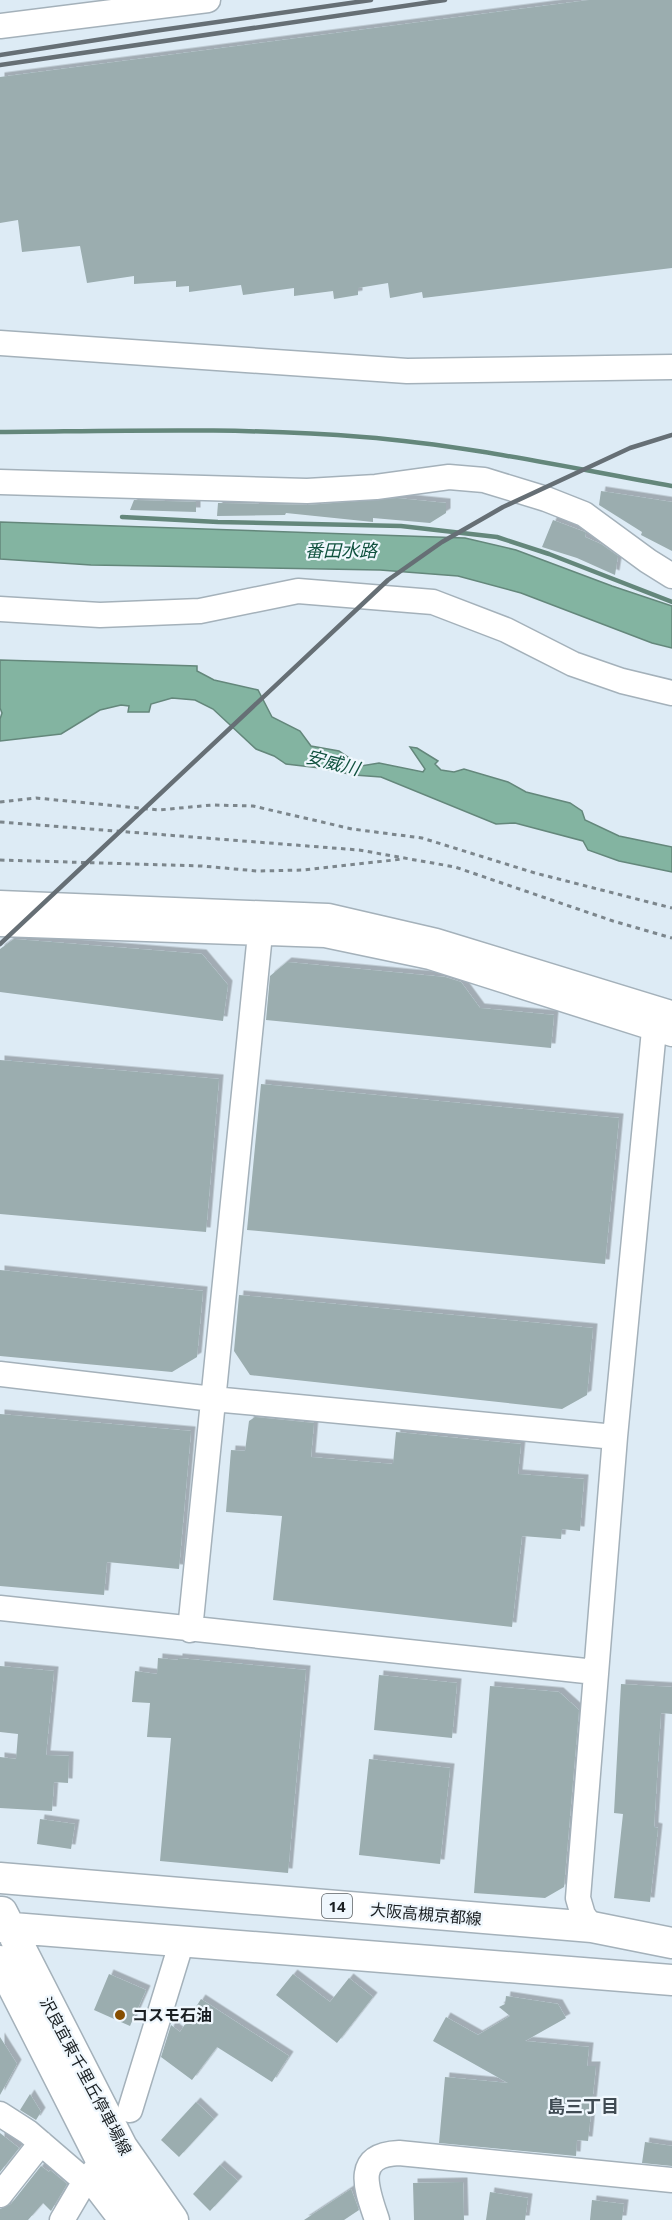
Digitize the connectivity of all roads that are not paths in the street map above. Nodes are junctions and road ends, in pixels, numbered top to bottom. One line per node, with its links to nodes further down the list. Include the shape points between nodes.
1 (200, 0): 2 (street)
2 (0, 26)
3 (0, 343): 4 (street, via 406,371)
4 (672, 366)
5 (0, 482): 6 (street, via 307,491 449,477 484,480 584,514)
6 (672, 576)
7 (0, 609): 8 (street, via 100,615 200,611 298,591 433,602 506,630 573,664)
8 (672, 693)
9 (0, 903): 10 (street)
10 (261, 923): 11 (street); 12 (street, via 328,916 436,941); 14 (street)
11 (0, 924)
12 (663, 1021): 15 (street)
13 (0, 1374): 14 (street)
14 (213, 1400): 15 (street); 17 (street)
15 (615, 1437): 18 (street)
16 (0, 1608): 17 (street)
17 (190, 1630): 18 (street)
18 (595, 1672): 21 (street, via 578,1898)
19 (0, 1878): 21 (main road, 大阪高槻京都線 / 14)
20 (3, 1920): 22 (main road); 29 (main road, 沢良宜東千里丘停車場線)
21 (592, 1928): 23 (main road, 大阪高槻京都線 / 14)
22 (182, 1941): 25 (main road); 26 (street)
23 (672, 1943)
24 (0, 1961): 29 (main road, 沢良宜東千里丘停車場線)
25 (672, 1980)
26 (130, 2110)
27 (2, 2118): 28 (street)
28 (41, 2143): 29 (street); 31 (street)
29 (99, 2167): 32 (street); 33 (street); 34 (main road, 沢良宜東千里丘停車場線); 35 (main road, 沢良宜東千里丘停車場線)
30 (672, 2180): 36 (street, via 383,2154 366,2173)
31 (0, 2195)
32 (62, 2220)
33 (121, 2220)
34 (143, 2220)
35 (173, 2220)
36 (376, 2220)

